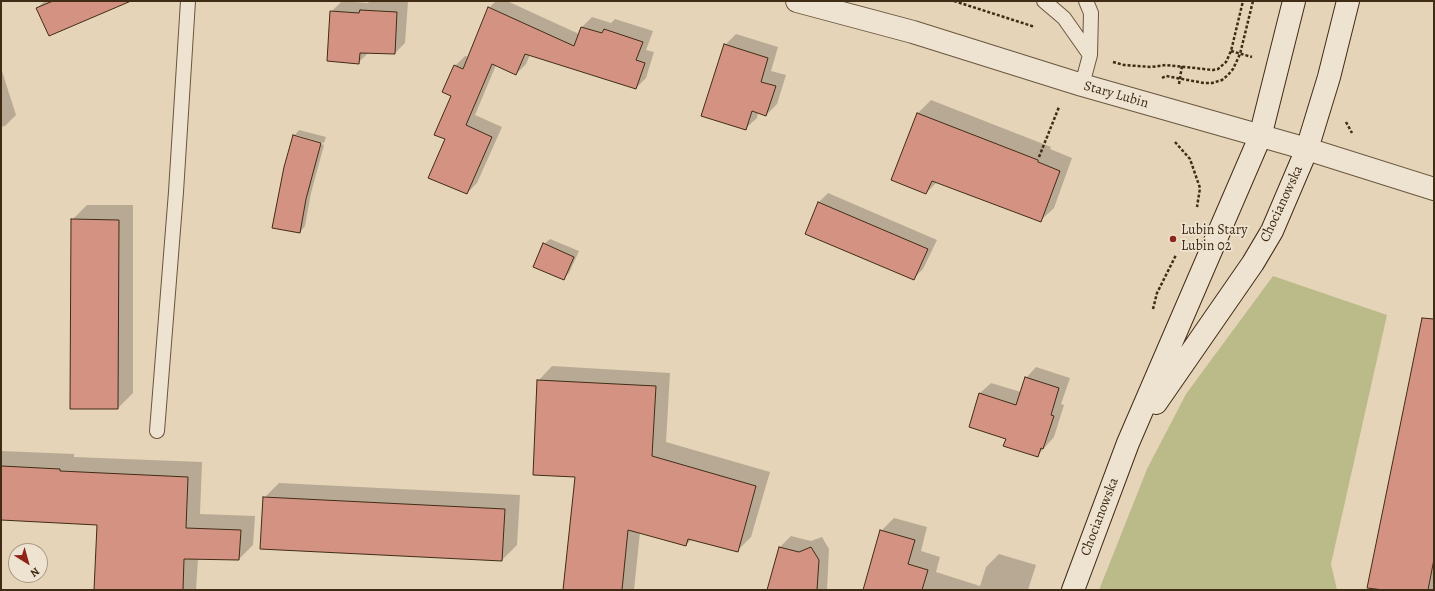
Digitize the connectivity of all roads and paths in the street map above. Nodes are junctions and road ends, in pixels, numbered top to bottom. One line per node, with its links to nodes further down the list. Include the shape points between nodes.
1 (188, 1): 18 (lane)
2 (797, 1): 9 (street, Stary Lubin, via 913,32)
3 (1044, 1): 8 (lane, via 1064,18)
4 (1086, 1): 8 (lane, via 1091,13)
5 (1254, 1): 11 (path, via 1240,54 1228,75 1212,83 1166,76 1160,78 1154,83)
6 (1294, 1): 14 (street, Chocianowska)
7 (1348, 1): 15 (street, Chocianowska)
8 (1090, 55): 9 (lane)
9 (1082, 85): 11 (street, Stary Lubin)
10 (1062, 102): 16 (path)
11 (1147, 104): 14 (street, Stary Lubin)
12 (1344, 116): 13 (path)
13 (1353, 136)
14 (1260, 137): 15 (street, Stary Lubin); 19 (street, Chocianowska)
15 (1307, 149): 17 (street, Stary Lubin); 19 (street, Chocianowska, via 1272,231 1253,263)
16 (1039, 157)
17 (1434, 189)
18 (157, 431)
19 (1128, 444): 20 (street, Chocianowska)
20 (1073, 590)

